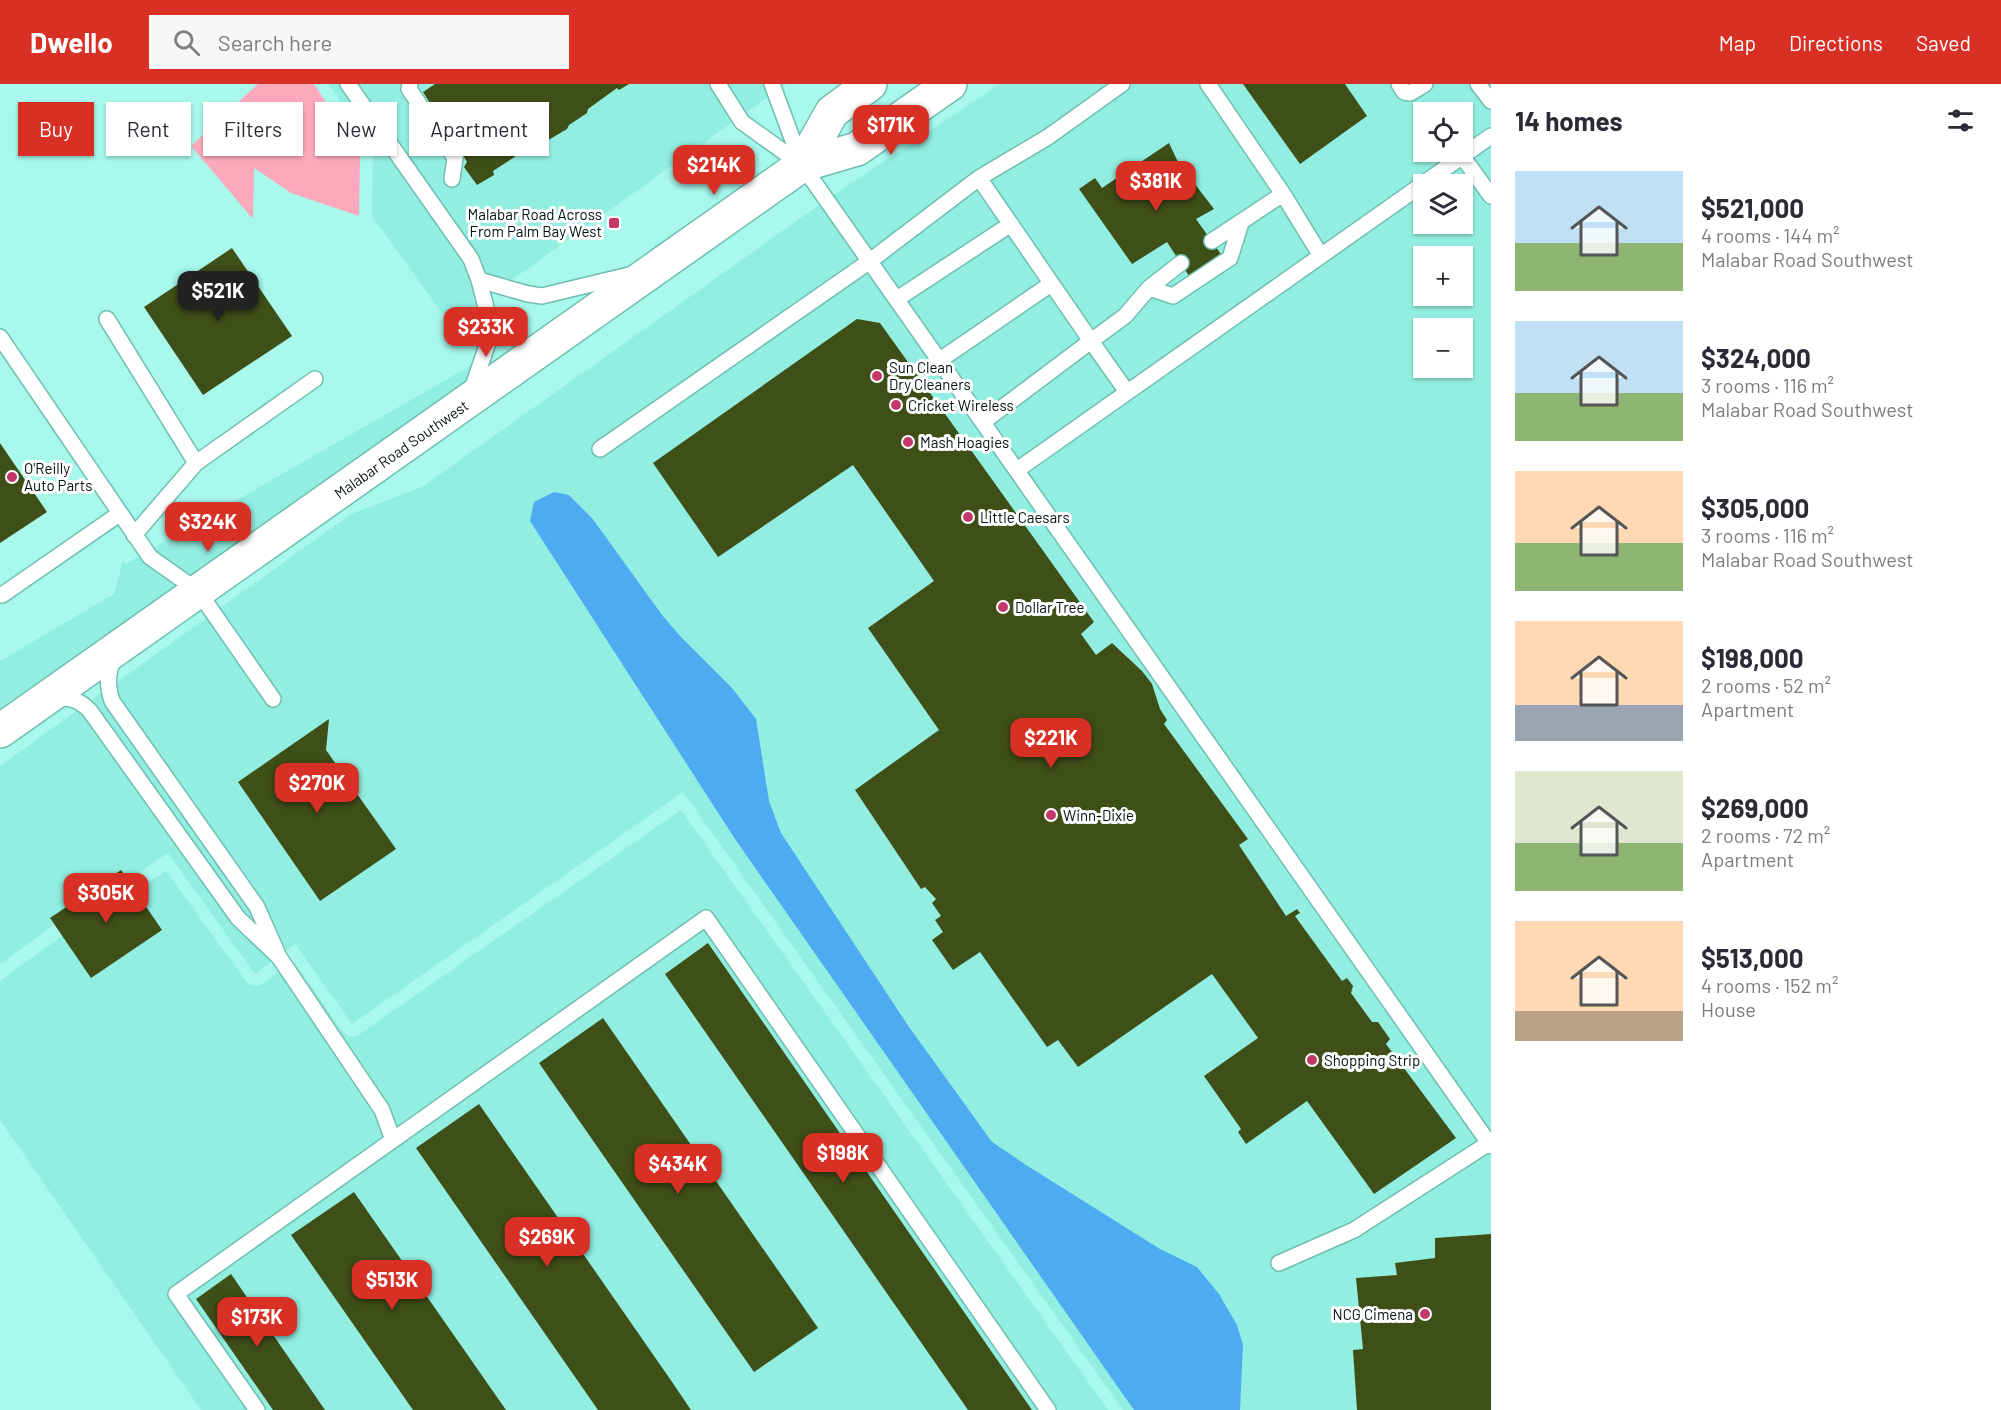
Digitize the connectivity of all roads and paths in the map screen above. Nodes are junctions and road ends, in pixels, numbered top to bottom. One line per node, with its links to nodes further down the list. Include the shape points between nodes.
1 (348, 84): 29 (lane, via 471,259)
2 (410, 84): 19 (lane, via 409,89 455,158)
3 (718, 84): 17 (lane, via 742,122)
4 (772, 84): 17 (lane)
5 (870, 84): 17 (main road, Malabar Road Southwest, via 832,112)
6 (950, 84): 17 (main road, Malabar Road Southwest, via 857,149)
7 (1122, 84): 18 (lane, via 1048,137)
8 (1208, 84): 20 (lane)
9 (1399, 84): 10 (lane, via 1404,92 1410,93)
10 (1425, 84)
11 (1478, 84): 12 (lane)
12 (1491, 101)
13 (1491, 136): 14 (lane)
14 (1473, 148)
15 (1454, 162): 25 (lane)
16 (1466, 162): 21 (lane)
17 (802, 165): 26 (lane); 28 (main road, Malabar Road Southwest)
18 (979, 178): 23 (lane); 26 (lane)
19 (452, 179)
20 (1283, 194): 22 (lane); 25 (lane)
21 (1491, 196)
22 (1241, 223): 24 (lane); 31 (lane, via 1230,258 1173,296)
23 (1011, 224): 30 (lane); 32 (lane)
24 (1212, 241)
25 (1321, 256): 38 (lane)
26 (870, 261): 32 (lane); 41 (lane)
27 (1181, 263): 31 (lane)
28 (656, 269): 29 (lane, via 542,296); 39 (main road, Malabar Road Southwest)
29 (479, 280): 39 (lane, via 492,331)
30 (1051, 284): 35 (lane); 36 (lane)
31 (1149, 288): 35 (lane, via 1125,316)
32 (897, 299): 36 (lane)
33 (107, 319): 42 (lane)
34 (0, 337): 44 (lane)
35 (1091, 341): 38 (lane); 40 (lane)
36 (940, 360): 40 (lane)
37 (315, 379): 42 (lane)
38 (1127, 392): 43 (lane)
39 (467, 403): 46 (main road, Malabar Road Southwest)
40 (983, 422): 43 (lane)
41 (600, 448)
42 (196, 463): 45 (lane)
43 (1017, 470): 54 (lane)
44 (119, 514): 45 (lane); 47 (lane)
45 (134, 535): 46 (lane, via 150,557)
46 (198, 591): 48 (main road, Malabar Road Southwest); 49 (lane)
47 (2, 595)
48 (124, 643): 50 (main road, Malabar Road Southwest); 52 (lane, via 108,676 112,701 257,907)
49 (273, 699)
50 (44, 700): 51 (main road, Malabar Road Southwest); 52 (lane, via 69,697 90,711 238,918)
51 (0, 731)
52 (279, 957): 53 (lane, via 382,1110)
53 (393, 1140): 56 (lane, via 176,1294); 57 (lane, via 706,918)
54 (1490, 1145): 55 (lane, via 1354,1230)
55 (1279, 1263)
56 (257, 1410)
57 (1048, 1410)

